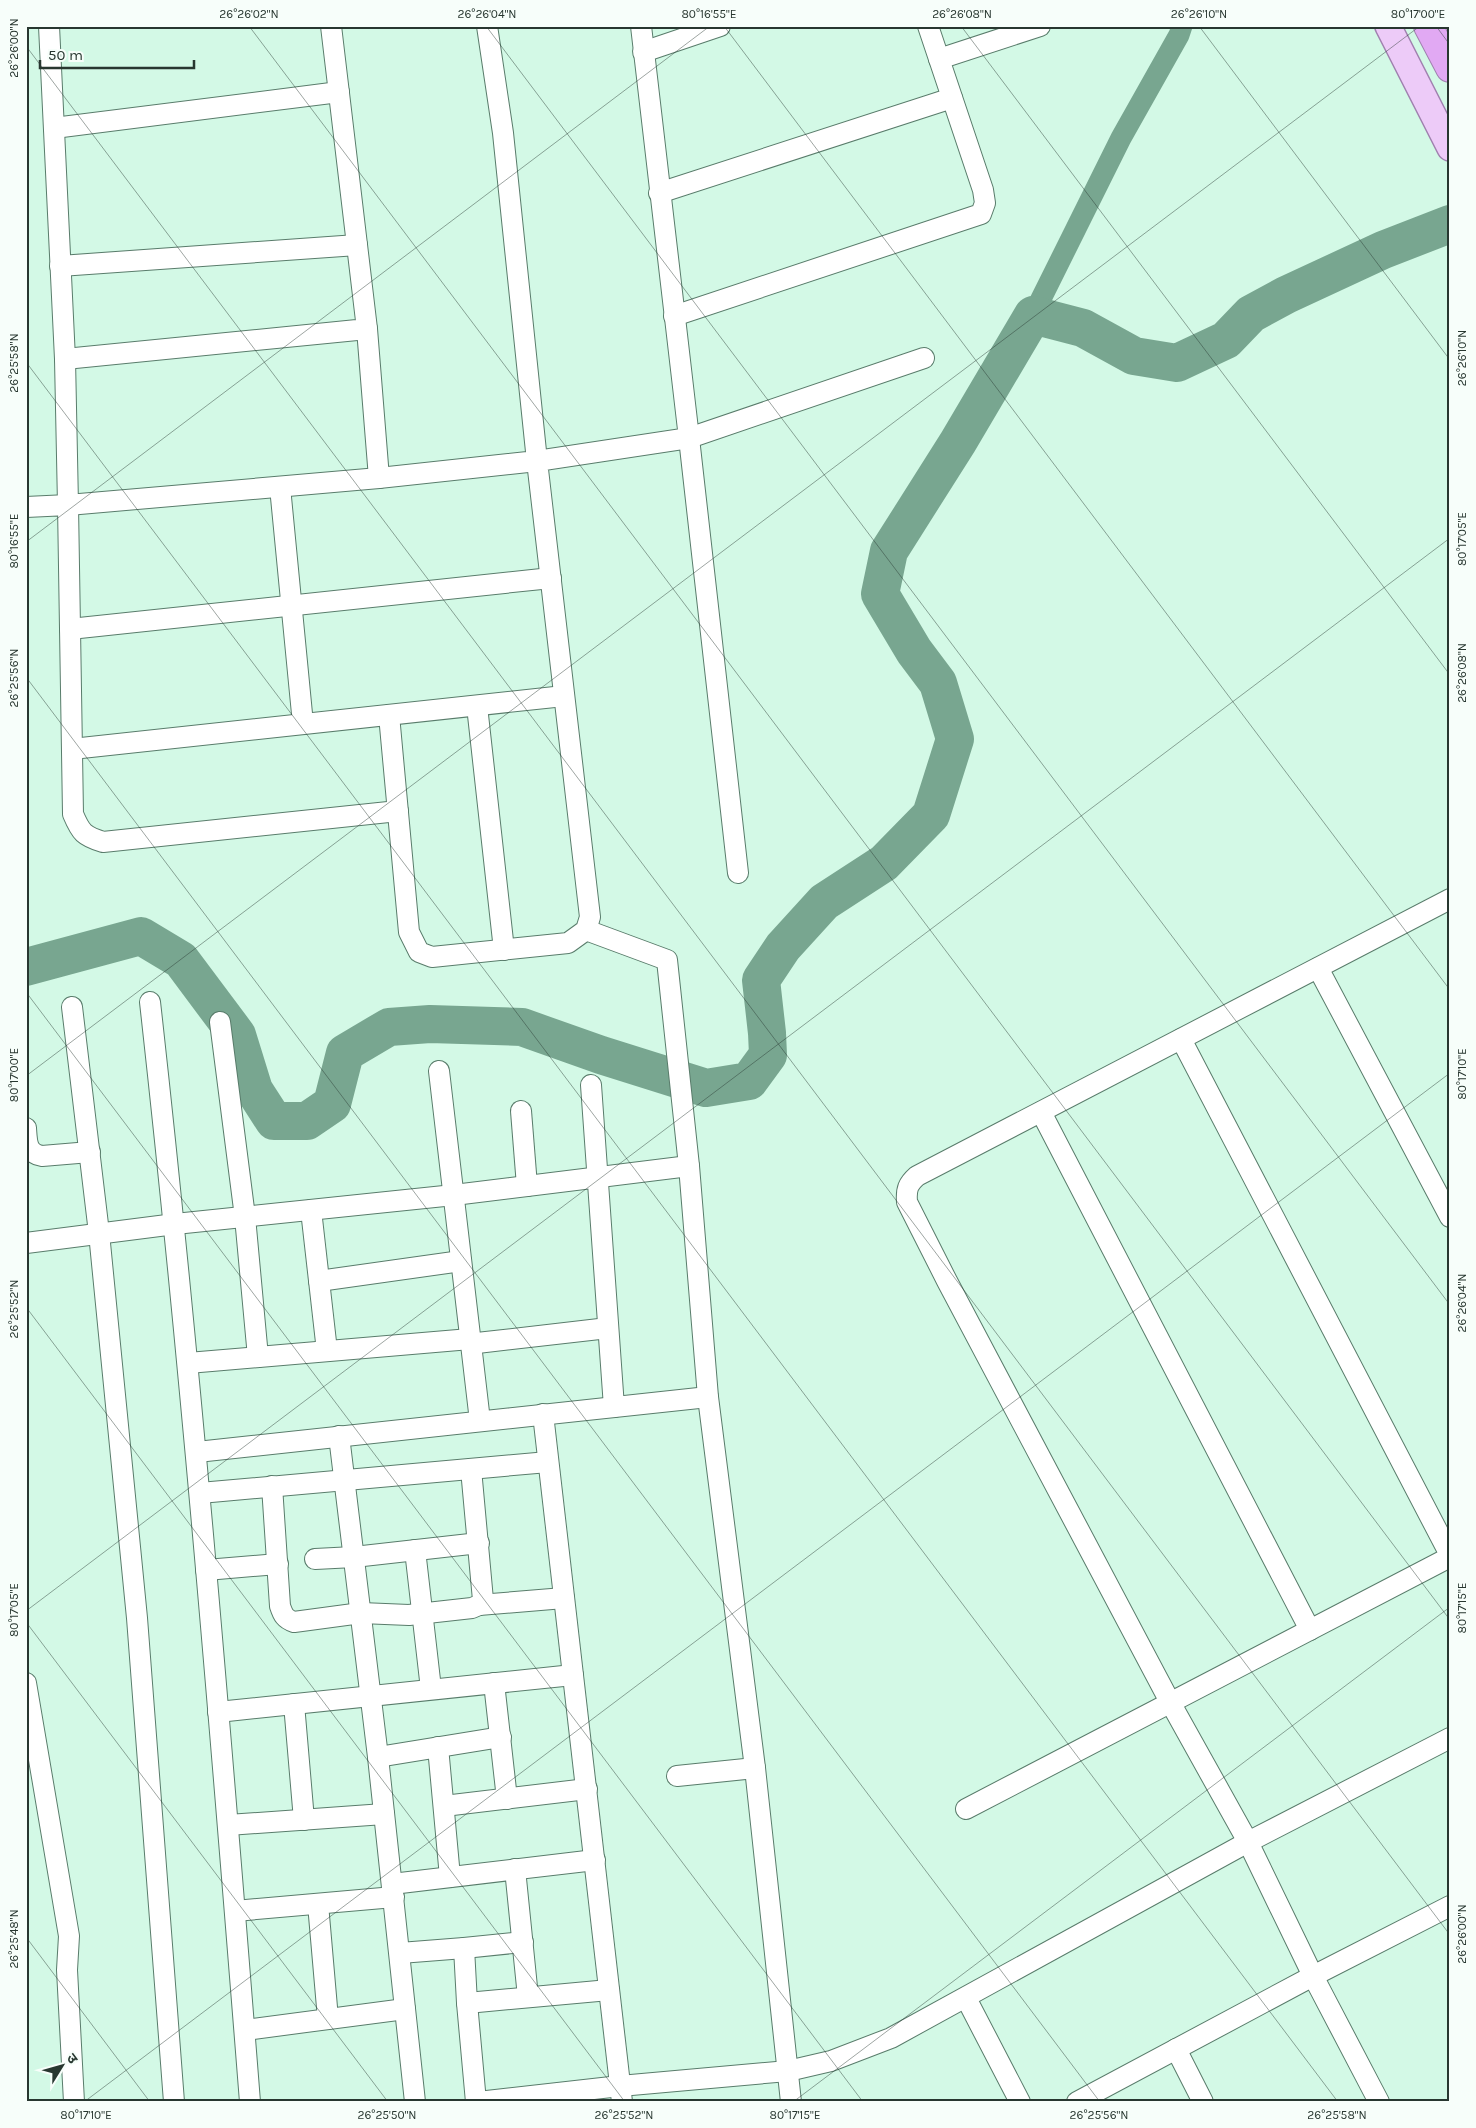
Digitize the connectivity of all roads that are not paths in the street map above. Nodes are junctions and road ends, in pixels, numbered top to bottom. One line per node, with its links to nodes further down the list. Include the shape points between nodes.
1 (49, 26): 15 (street)
2 (331, 26): 13 (street)
3 (488, 26): 25 (street, via 503,133)
4 (640, 26): 10 (street)
5 (720, 26): 10 (street)
6 (928, 26): 11 (street)
7 (1040, 26): 11 (street)
8 (1388, 26): 16 (main road)
9 (1428, 26): 12 (highway)
10 (643, 52): 17 (street)
11 (939, 60): 14 (street)
12 (1450, 68)
13 (339, 92): 15 (street); 18 (street)
14 (952, 98): 17 (street); 20 (street, via 983,190 985,203 981,214)
15 (54, 128): 19 (street)
16 (1450, 148)
17 (659, 193): 20 (street)
18 (357, 246): 19 (street); 21 (street)
19 (60, 266): 23 (street)
20 (674, 316): 24 (street)
21 (367, 329): 23 (street); 26 (street)
22 (924, 358): 24 (street)
23 (65, 359): 28 (street)
24 (690, 438): 25 (street); 39 (street)
25 (537, 461): 26 (street); 30 (street)
26 (379, 478): 27 (street)
27 (280, 487): 28 (street); 31 (street)
28 (68, 506): 29 (street); 32 (street)
29 (26, 507)
30 (550, 578): 31 (street); 33 (street)
31 (291, 606): 32 (street); 36 (street)
32 (70, 629): 37 (street)
33 (564, 696): 34 (street); 41 (street, via 590,917)
34 (477, 706): 35 (street); 42 (street)
35 (389, 715): 36 (street); 38 (street)
36 (302, 724): 37 (street)
37 (72, 749): 38 (street, via 74,814 79,830 104,842)
38 (398, 811): 42 (street, via 409,932 420,952 432,957)
39 (738, 873)
40 (1450, 900): 43 (street)
41 (586, 930): 42 (street, via 568,943); 54 (street, via 667,960)
42 (504, 950)
43 (1318, 968): 47 (street); 60 (street)
44 (150, 1002): 61 (street)
45 (72, 1007): 53 (street)
46 (220, 1022): 59 (street)
47 (1181, 1039): 51 (street); 84 (street)
48 (439, 1071): 57 (street)
49 (591, 1085): 55 (street)
50 (521, 1111): 56 (street)
51 (1041, 1112): 93 (street); 99 (street, via 917,1176 909,1183 907,1202)
52 (26, 1128): 53 (street, via 30,1151 36,1155)
53 (90, 1152): 62 (street)
54 (688, 1166): 55 (street); 71 (street)
55 (598, 1177): 56 (street); 66 (street)
56 (527, 1186): 57 (street)
57 (454, 1196): 58 (street); 64 (street)
58 (311, 1210): 59 (street); 65 (street)
59 (245, 1217): 61 (street); 69 (street)
60 (1450, 1217)
61 (175, 1224): 62 (street); 70 (street)
62 (100, 1234): 63 (street); 138 (street, via 138,1628)
63 (26, 1243)
64 (462, 1261): 65 (street); 67 (street)
65 (319, 1281): 68 (street)
66 (608, 1328): 67 (street, via 477,1343); 72 (street)
67 (470, 1339): 68 (street); 74 (street)
68 (326, 1351): 69 (street)
69 (258, 1357): 70 (street)
70 (188, 1363): 76 (street)
71 (708, 1397): 72 (street); 106 (street)
72 (614, 1407): 73 (street)
73 (543, 1414): 74 (street); 77 (street)
74 (480, 1421): 75 (street)
75 (339, 1436): 76 (street); 79 (street)
76 (197, 1452): 81 (street)
77 (548, 1462): 78 (street); 89 (street)
78 (471, 1469): 79 (street); 82 (street)
79 (344, 1480): 80 (street); 85 (street)
80 (272, 1486): 81 (street); 87 (street)
81 (200, 1493): 88 (street)
82 (479, 1543): 83 (street); 90 (street, via 484,1592)
83 (415, 1550): 85 (street); 92 (street)
84 (1450, 1556): 93 (street)
85 (354, 1557): 86 (street); 91 (street)
86 (315, 1559)
87 (278, 1564): 88 (street); 91 (street, via 280,1606 287,1620 294,1622)
88 (206, 1570): 101 (street)
89 (564, 1598): 90 (street); 94 (street)
90 (479, 1605): 92 (street)
91 (361, 1613): 92 (street); 98 (street)
92 (422, 1614): 97 (street)
93 (1310, 1630): 99 (street)
94 (573, 1675): 96 (street); 108 (street)
95 (26, 1683): 137 (street, via 70,1936 67,1970)
96 (494, 1683): 97 (street); 102 (street)
97 (431, 1690): 98 (street)
98 (371, 1696): 100 (street); 105 (street)
99 (1170, 1702): 111 (street); 115 (street)
100 (294, 1704): 101 (street); 113 (street)
101 (218, 1712): 114 (street)
102 (501, 1737): 104 (street); 109 (street)
103 (1450, 1738): 115 (street)
104 (438, 1747): 105 (street); 110 (street)
105 (378, 1756): 112 (street)
106 (755, 1768): 107 (street); 135 (street)
107 (677, 1776)
108 (587, 1789): 109 (street); 116 (street)
109 (507, 1799): 110 (street)
110 (444, 1806): 118 (street)
111 (966, 1809)
112 (384, 1814): 113 (street); 119 (street)
113 (304, 1820): 114 (street)
114 (228, 1825): 122 (street)
115 (1248, 1842): 126 (street); 129 (street)
116 (594, 1860): 117 (street); 127 (street)
117 (515, 1869): 118 (street); 123 (street)
118 (450, 1877): 119 (street)
119 (393, 1890): 120 (street); 125 (street)
120 (318, 1904): 122 (street); 132 (street)
121 (1450, 1906): 126 (street)
122 (235, 1911): 133 (street)
123 (523, 1942): 124 (street); 128 (street)
124 (464, 1948): 125 (street); 130 (street)
125 (400, 1953): 131 (street)
126 (1313, 1976): 134 (street); 146 (street)
127 (609, 1990): 128 (street); 136 (street)
128 (528, 1997): 130 (street)
129 (966, 1998): 135 (street, via 892,2038 831,2061); 143 (street)
130 (466, 2002): 141 (street)
131 (405, 2009): 132 (street); 140 (street)
132 (328, 2019): 133 (street)
133 (245, 2030): 139 (street)
134 (1176, 2049): 144 (street); 145 (street)
135 (788, 2071): 136 (street); 142 (street)
136 (621, 2094): 141 (street)
137 (74, 2102)
138 (174, 2102)
139 (250, 2102)
140 (415, 2102)
141 (477, 2102)
142 (791, 2102)
143 (1020, 2102)
144 (1077, 2102)
145 (1203, 2102)
146 (1379, 2102)

